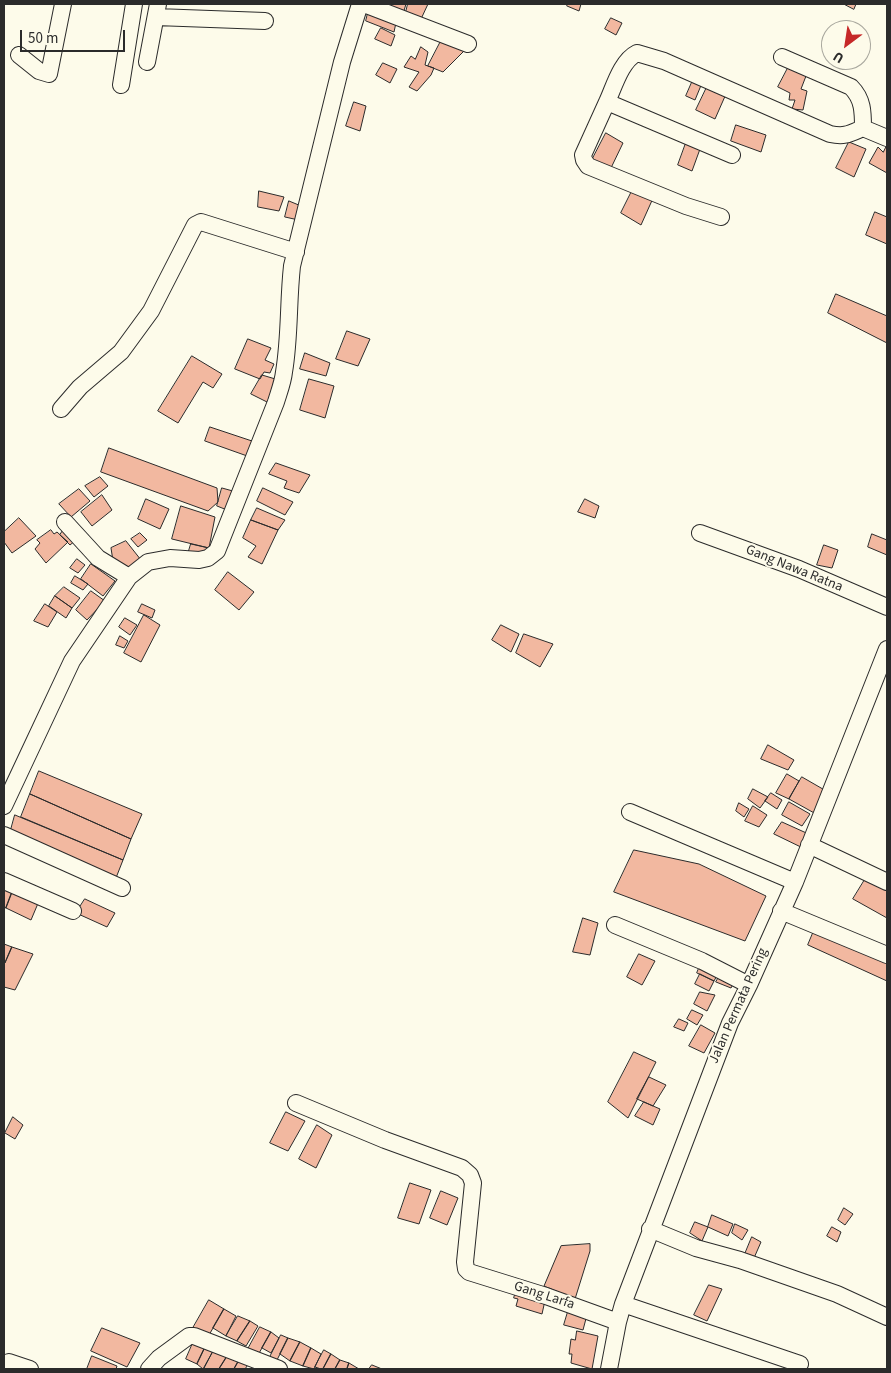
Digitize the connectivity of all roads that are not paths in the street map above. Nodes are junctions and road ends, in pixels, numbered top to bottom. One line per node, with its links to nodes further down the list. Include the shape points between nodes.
1 (63, 4): 7 (street, via 49,74 39,71)
2 (134, 4): 10 (street)
3 (362, 4): 6 (street); 16 (street, via 342,62)
4 (157, 11): 5 (street); 9 (street)
5 (265, 21)
6 (468, 44)
7 (19, 55)
8 (782, 57): 12 (street, via 851,87 862,105)
9 (147, 62)
10 (121, 86)
11 (607, 102): 12 (street, via 630,56 637,53 664,61 830,134 847,136); 14 (street); 15 (street, via 583,156 588,166)
12 (863, 128): 13 (street)
13 (887, 138)
14 (732, 155)
15 (721, 217)
16 (296, 252): 17 (street, via 201,222 195,225 151,310 121,352 80,387); 20 (street, via 288,295 288,335 282,381 216,550 208,558 199,560 170,558 148,562)
17 (61, 409)
18 (65, 522): 20 (street, via 98,558)
19 (700, 533): 21 (street, Gang Nawa Ratna, via 799,569)
20 (129, 577): 23 (street, via 72,661)
21 (887, 607)
22 (887, 649): 26 (street, Jalan Permata Pering)
23 (4, 806)
24 (630, 812): 28 (street)
25 (4, 835): 30 (street)
26 (809, 845): 28 (street, Jalan Permata Pering); 29 (street)
27 (4, 881): 31 (street)
28 (795, 882): 32 (street, Jalan Permata Pering)
29 (887, 882)
30 (122, 888)
31 (72, 910)
32 (781, 911): 34 (street); 35 (street, Jalan Permata Pering)
33 (615, 925): 35 (street, via 702,961)
34 (887, 956)
35 (749, 985): 37 (street, Jalan Permata Pering, via 730,1024)
36 (296, 1103): 40 (street, Gang Larfa, via 462,1168 470,1175 473,1183 465,1262 469,1272)
37 (650, 1229): 38 (street, Jalan Permata Pering); 39 (street, via 696,1248 837,1294)
38 (623, 1304): 40 (street, Jalan Permata Pering); 42 (street)
39 (887, 1317)
40 (618, 1322): 46 (street, Jalan Permata Pering)
41 (4, 1364): 43 (street, via 9,1362)
42 (800, 1364)
43 (30, 1369)
44 (149, 1369): 45 (street, via 189,1336 194,1336)
45 (279, 1369)
46 (609, 1369)

